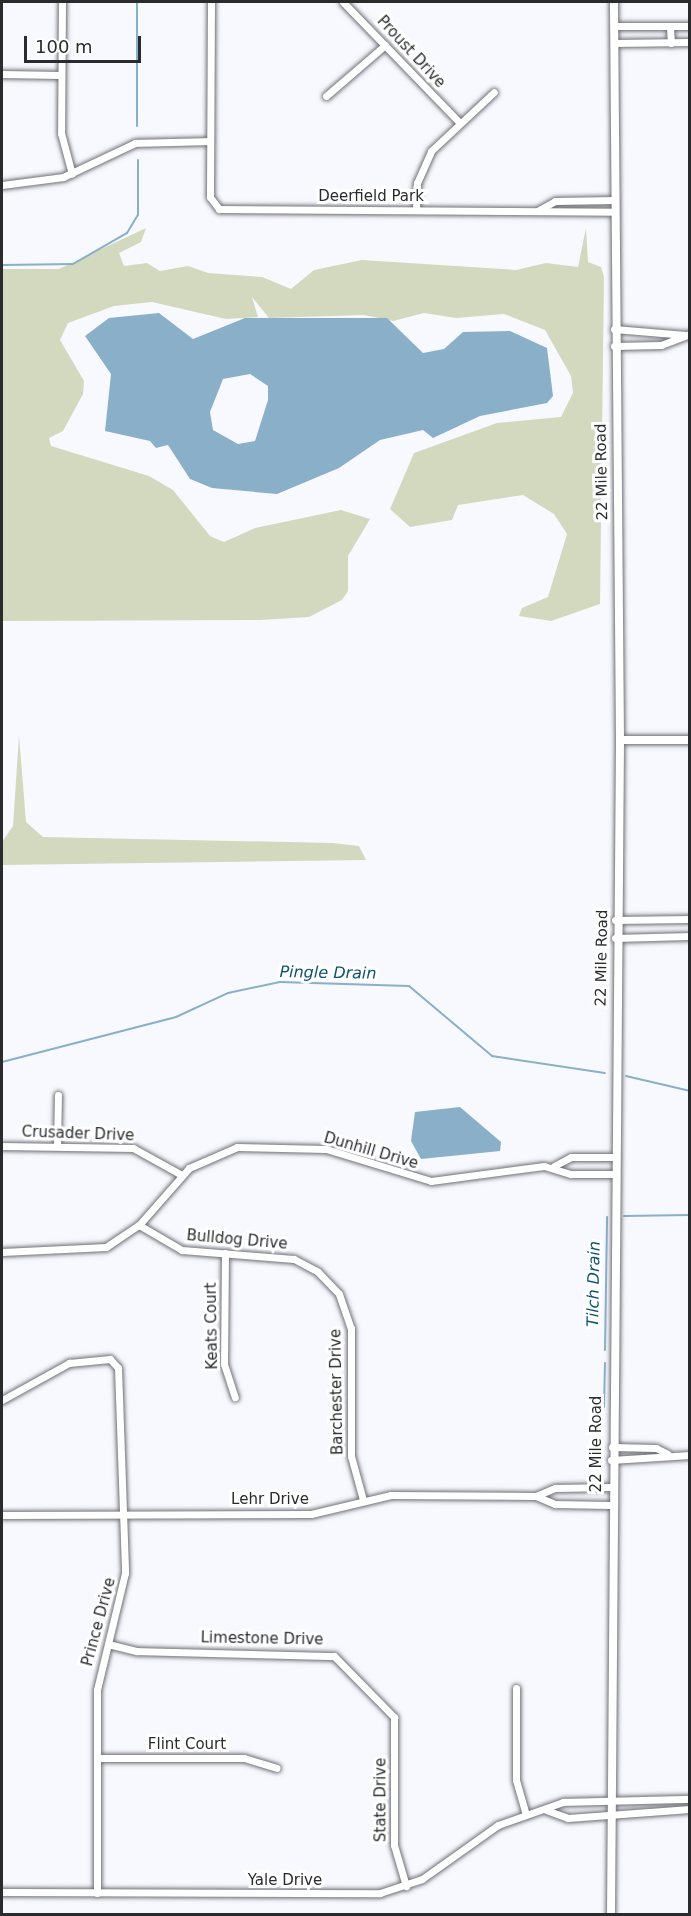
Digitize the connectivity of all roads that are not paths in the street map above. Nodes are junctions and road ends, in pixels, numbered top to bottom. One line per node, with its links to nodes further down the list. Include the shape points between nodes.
1 (62, 2): 13 (street)
2 (211, 2): 17 (street)
3 (343, 2): 11 (street, Proust Drive)
4 (614, 2): 5 (street, 22 Mile Road)
5 (614, 26): 6 (street); 9 (street, 22 Mile Road)
6 (670, 26): 7 (street); 10 (street)
7 (690, 26)
8 (690, 42): 10 (street)
9 (614, 43): 10 (street); 20 (street, 22 Mile Road)
10 (670, 43)
11 (385, 45): 15 (street); 16 (street, Proust Drive)
12 (2, 74): 13 (street)
13 (61, 75): 18 (street, via 61,133)
14 (494, 92): 16 (street)
15 (326, 96)
16 (458, 122): 21 (street, via 424,165)
17 (210, 141): 18 (street, via 135,143); 21 (street, Deerfield Park, via 210,197 225,210)
18 (72, 174): 19 (street)
19 (2, 185)
20 (615, 200): 22 (street, via 555,201); 23 (street, 22 Mile Road)
21 (416, 210): 22 (street, Deerfield Park)
22 (539, 210): 23 (street, Deerfield Park)
23 (615, 212): 24 (street, 22 Mile Road)
24 (614, 328): 25 (street); 28 (street, 22 Mile Road)
25 (661, 329): 26 (street); 27 (street)
26 (688, 335): 27 (street)
27 (661, 345): 28 (street)
28 (614, 346): 29 (street, 22 Mile Road)
29 (620, 740): 30 (street); 32 (street, 22 Mile Road)
30 (690, 740)
31 (690, 919): 32 (street)
32 (615, 920): 34 (street, 22 Mile Road)
33 (690, 936): 34 (street)
34 (615, 938): 38 (street, 22 Mile Road)
35 (58, 1095): 37 (street)
36 (2, 1146): 37 (street, Crusader Drive)
37 (57, 1146): 40 (street, Crusader Drive, via 141,1150)
38 (614, 1157): 39 (street, Dunhill Drive, via 571,1157); 41 (street, 22 Mile Road)
39 (554, 1166): 40 (street, Dunhill Drive, via 430,1181 326,1149 248,1147 216,1152); 41 (street, Dunhill Drive, via 571,1174)
40 (182, 1174): 42 (street, Dunhill Drive)
41 (613, 1174): 48 (street, 22 Mile Road)
42 (139, 1225): 43 (street, Dunhill Drive, via 113,1244 89,1251); 44 (street, Bulldog Drive, via 173,1247)
43 (2, 1252)
44 (225, 1253): 45 (street, Bulldog Drive, via 285,1256 310,1267); 46 (street, Keats Court, via 224,1364)
45 (332, 1286): 54 (street, Barchester Drive, via 351,1328 351,1456)
46 (235, 1397)
47 (2, 1400): 56 (street, Prince Drive, via 60,1366 113,1361)
48 (611, 1447): 49 (street, via 656,1448); 51 (street, 22 Mile Road)
49 (668, 1454): 50 (street); 51 (street, via 656,1460)
50 (690, 1455)
51 (611, 1460): 52 (street, 22 Mile Road)
52 (611, 1487): 53 (street, Lehr Drive, via 555,1488); 55 (street, 22 Mile Road)
53 (536, 1496): 54 (street, Lehr Drive); 55 (street, Lehr Drive, via 555,1504)
54 (363, 1500): 56 (street, Lehr Drive, via 311,1514)
55 (610, 1505): 64 (street, 22 Mile Road)
56 (126, 1514): 57 (street, Lehr Drive); 58 (street, Prince Drive, via 125,1583)
57 (2, 1515)
58 (108, 1644): 60 (street, Limestone Drive, via 148,1652 326,1652); 61 (street, Prince Drive, via 97,1690)
59 (516, 1688): 67 (street, via 516,1780)
60 (392, 1713): 69 (street, State Drive, via 394,1845)
61 (97, 1758): 62 (street, Flint Court, via 244,1758); 71 (street, Prince Drive)
62 (276, 1768)
63 (690, 1799): 64 (street, Yale Drive)
64 (610, 1802): 66 (street, Yale Drive, via 563,1802); 68 (street, 22 Mile Road)
65 (690, 1809): 68 (street, Yale Drive)
66 (546, 1810): 67 (street, Yale Drive); 68 (street, Yale Drive, via 568,1818)
67 (526, 1814): 69 (street, Yale Drive, via 498,1825)
68 (610, 1817): 72 (street, 22 Mile Road)
69 (406, 1886): 71 (street, Yale Drive, via 359,1895)
70 (2, 1893): 71 (street, Yale Drive)
71 (97, 1893)
72 (611, 1914)

